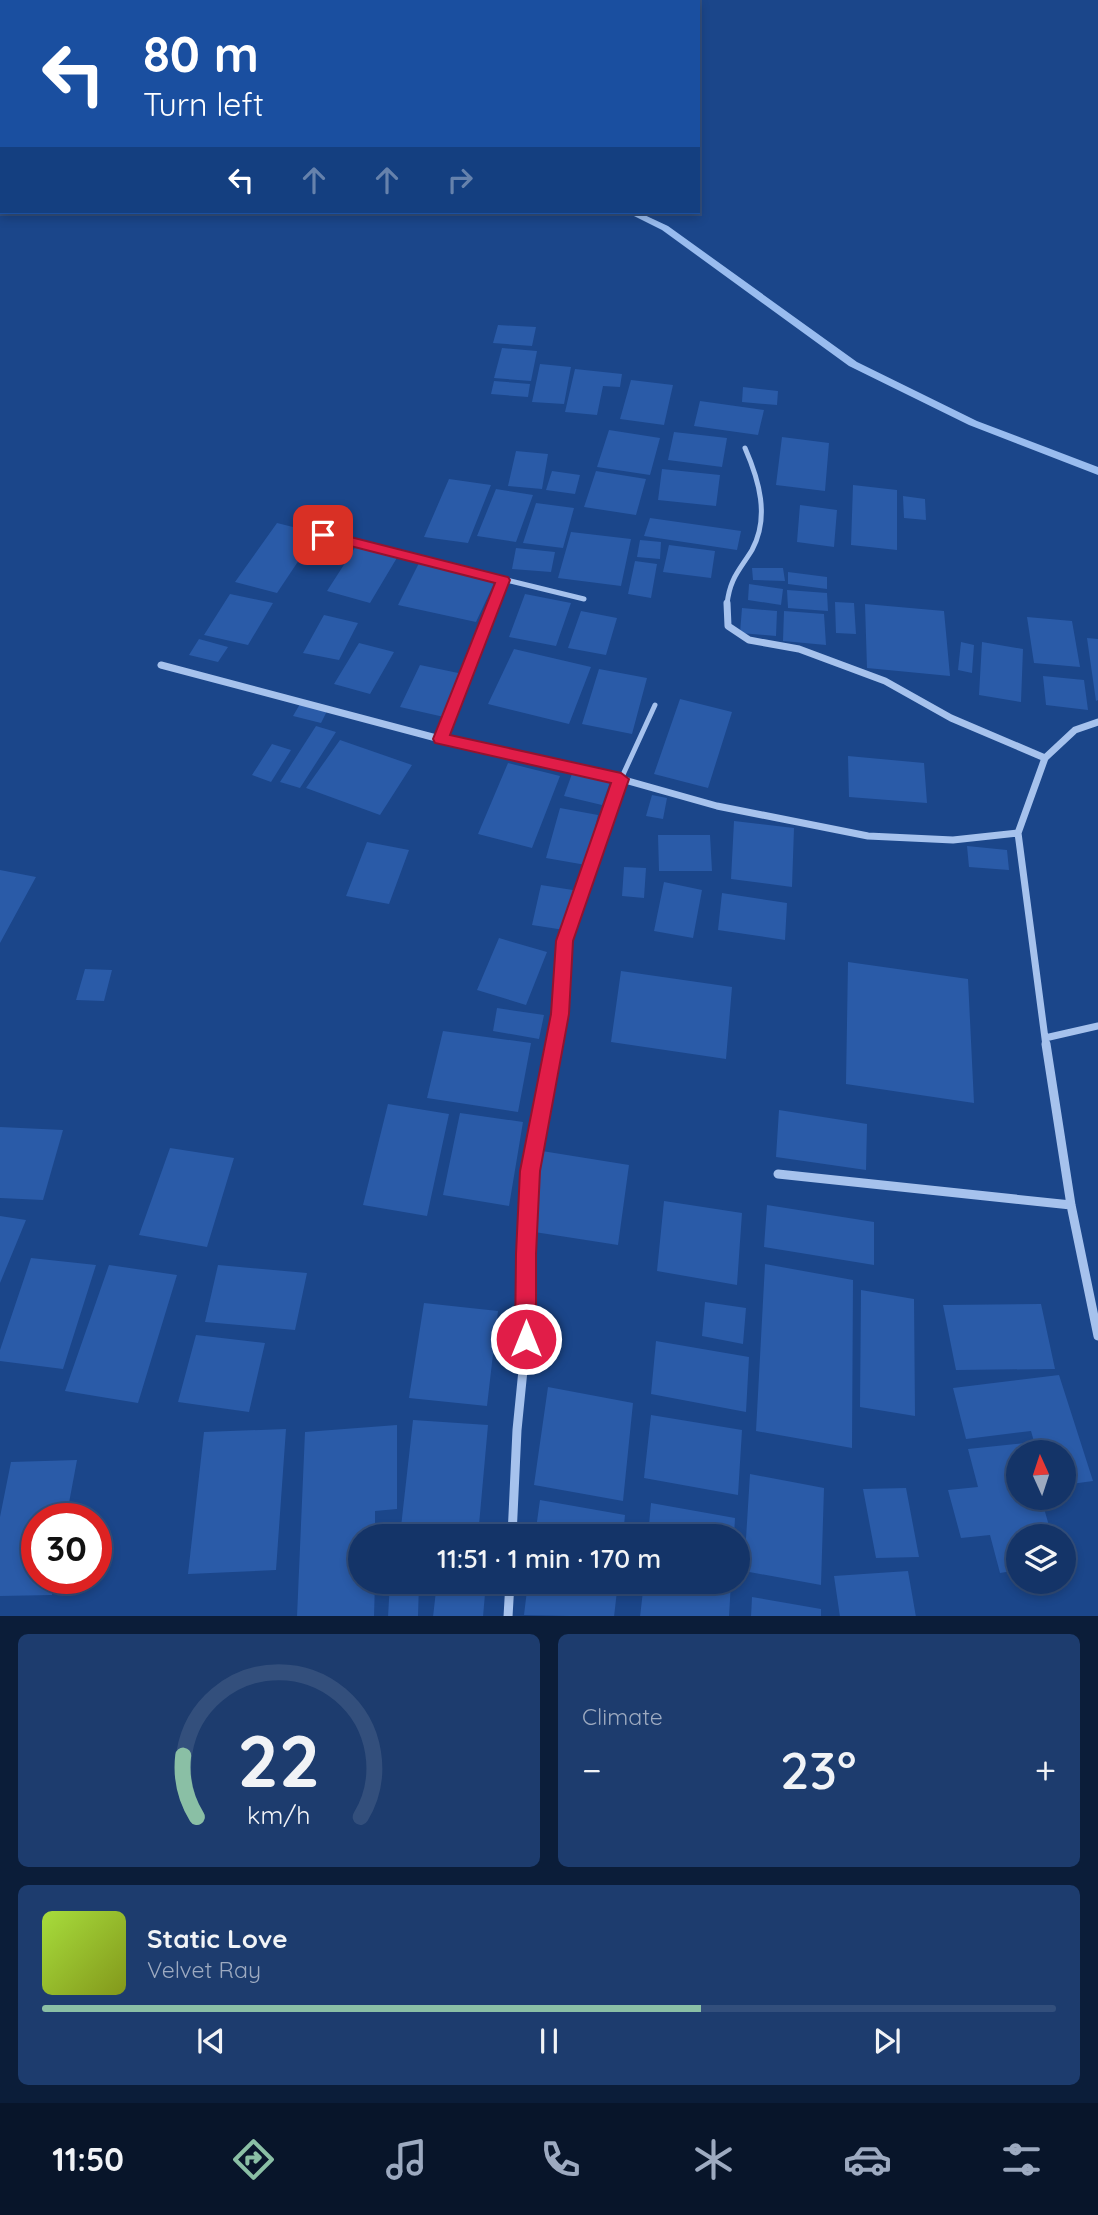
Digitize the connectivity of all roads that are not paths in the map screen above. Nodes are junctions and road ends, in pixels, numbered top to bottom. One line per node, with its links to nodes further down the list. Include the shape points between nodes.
1 (745, 447): 9 (street, via 757,473 761,520 752,548 734,572 724,614 727,626 750,640 799,649 886,681 951,718)
2 (323, 535): 3 (street)
3 (503, 580): 4 (street); 8 (street)
4 (584, 598)
5 (160, 665): 8 (street)
6 (655, 705): 10 (lane)
7 (1098, 722): 9 (street, via 1075,730)
8 (440, 739): 10 (street)
9 (1045, 758): 11 (street)
10 (621, 779): 11 (street, via 717,806 868,836 953,840); 17 (street, via 565,941 560,1014 530,1171 526,1339)
11 (1018, 833): 13 (street)
12 (1098, 1026): 13 (street)
13 (1045, 1038): 15 (street)
14 (778, 1174): 15 (street)
15 (1071, 1205): 16 (street)
16 (1098, 1336)
17 (513, 1524)
18 (509, 1594): 19 (street)
19 (508, 1616)

